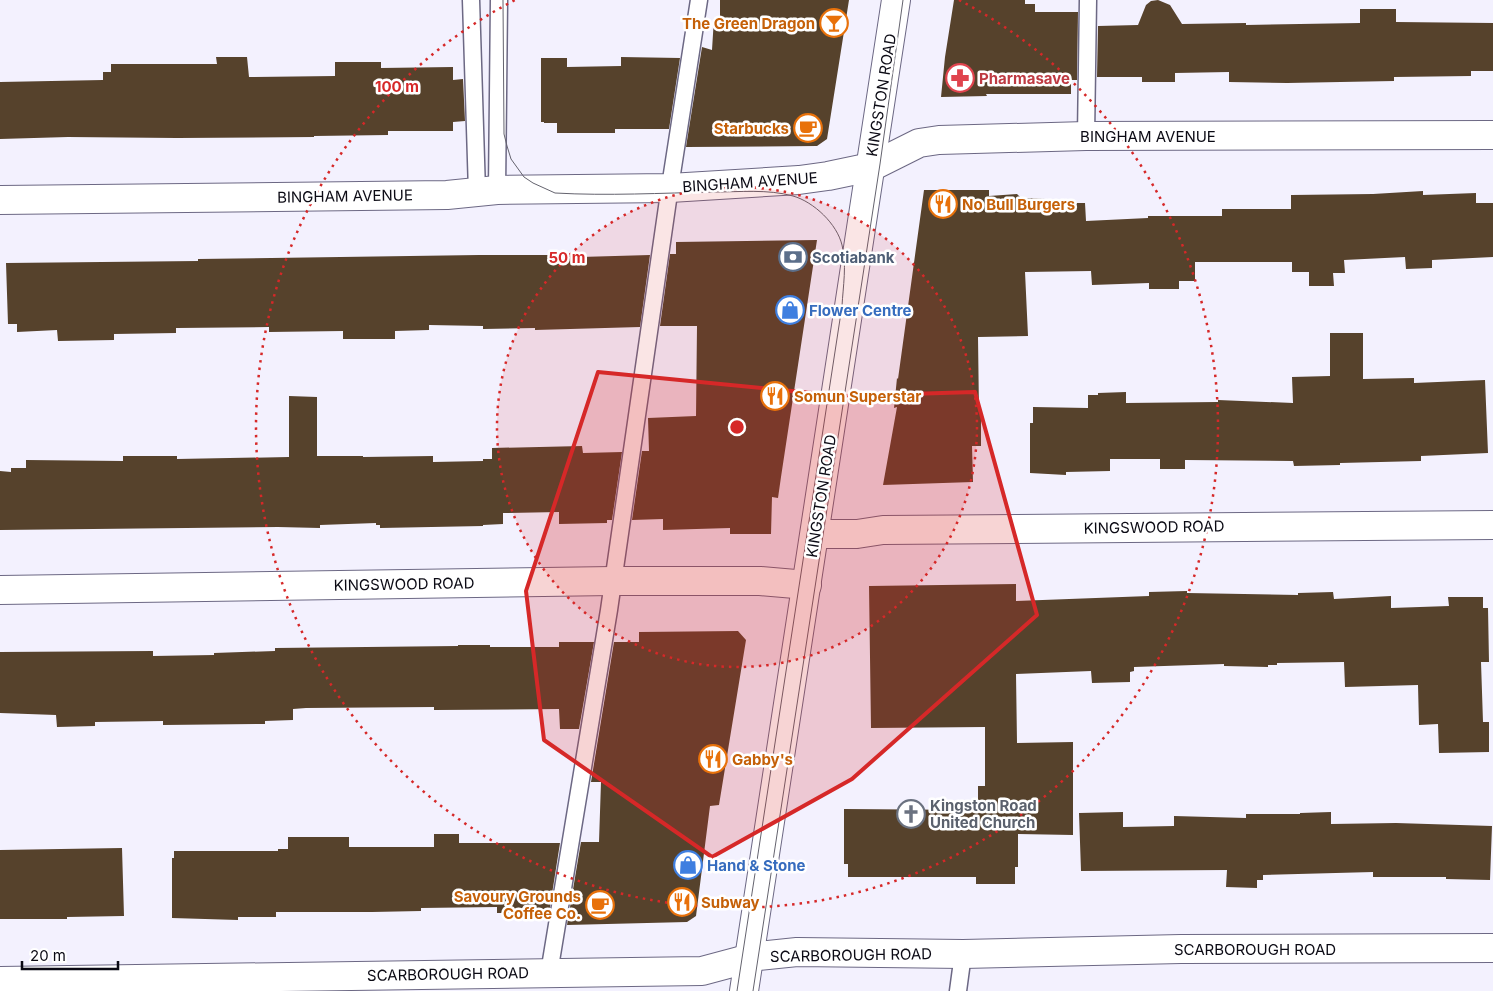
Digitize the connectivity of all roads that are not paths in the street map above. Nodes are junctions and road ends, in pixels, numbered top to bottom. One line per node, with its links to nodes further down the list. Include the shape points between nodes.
1 (471, 0): 10 (lane)
2 (499, 0): 10 (lane)
3 (699, 0): 9 (lane)
4 (896, 0): 8 (street, KINGSTON ROAD)
5 (1088, 0): 7 (lane)
6 (1493, 135): 7 (street, BINGHAM AVENUE)
7 (1086, 136): 8 (street, BINGHAM AVENUE, via 939,140 919,143)
8 (871, 167): 9 (street, BINGHAM AVENUE, via 799,180); 13 (street, KINGSTON ROAD)
9 (670, 188): 10 (street, BINGHAM AVENUE); 14 (lane)
10 (487, 191): 11 (street, BINGHAM AVENUE, via 417,195)
11 (0, 200)
12 (1493, 525): 13 (street, KINGSWOOD ROAD, via 883,530)
13 (815, 534): 15 (street, KINGSTON ROAD)
14 (613, 581): 15 (street, KINGSWOOD ROAD, via 760,581); 16 (street, KINGSWOOD ROAD); 20 (lane)
15 (807, 586): 19 (street, KINGSTON ROAD)
16 (0, 590)
17 (1493, 948): 18 (street, SCARBOROUGH ROAD, via 1180,949)
18 (963, 954): 19 (street, SCARBOROUGH ROAD, via 797,952); 23 (lane)
19 (748, 959): 20 (street, SCARBOROUGH ROAD, via 702,971); 22 (street, KINGSTON ROAD)
20 (549, 973): 21 (street, SCARBOROUGH ROAD)
21 (0, 981)
22 (744, 991)
23 (958, 991)

